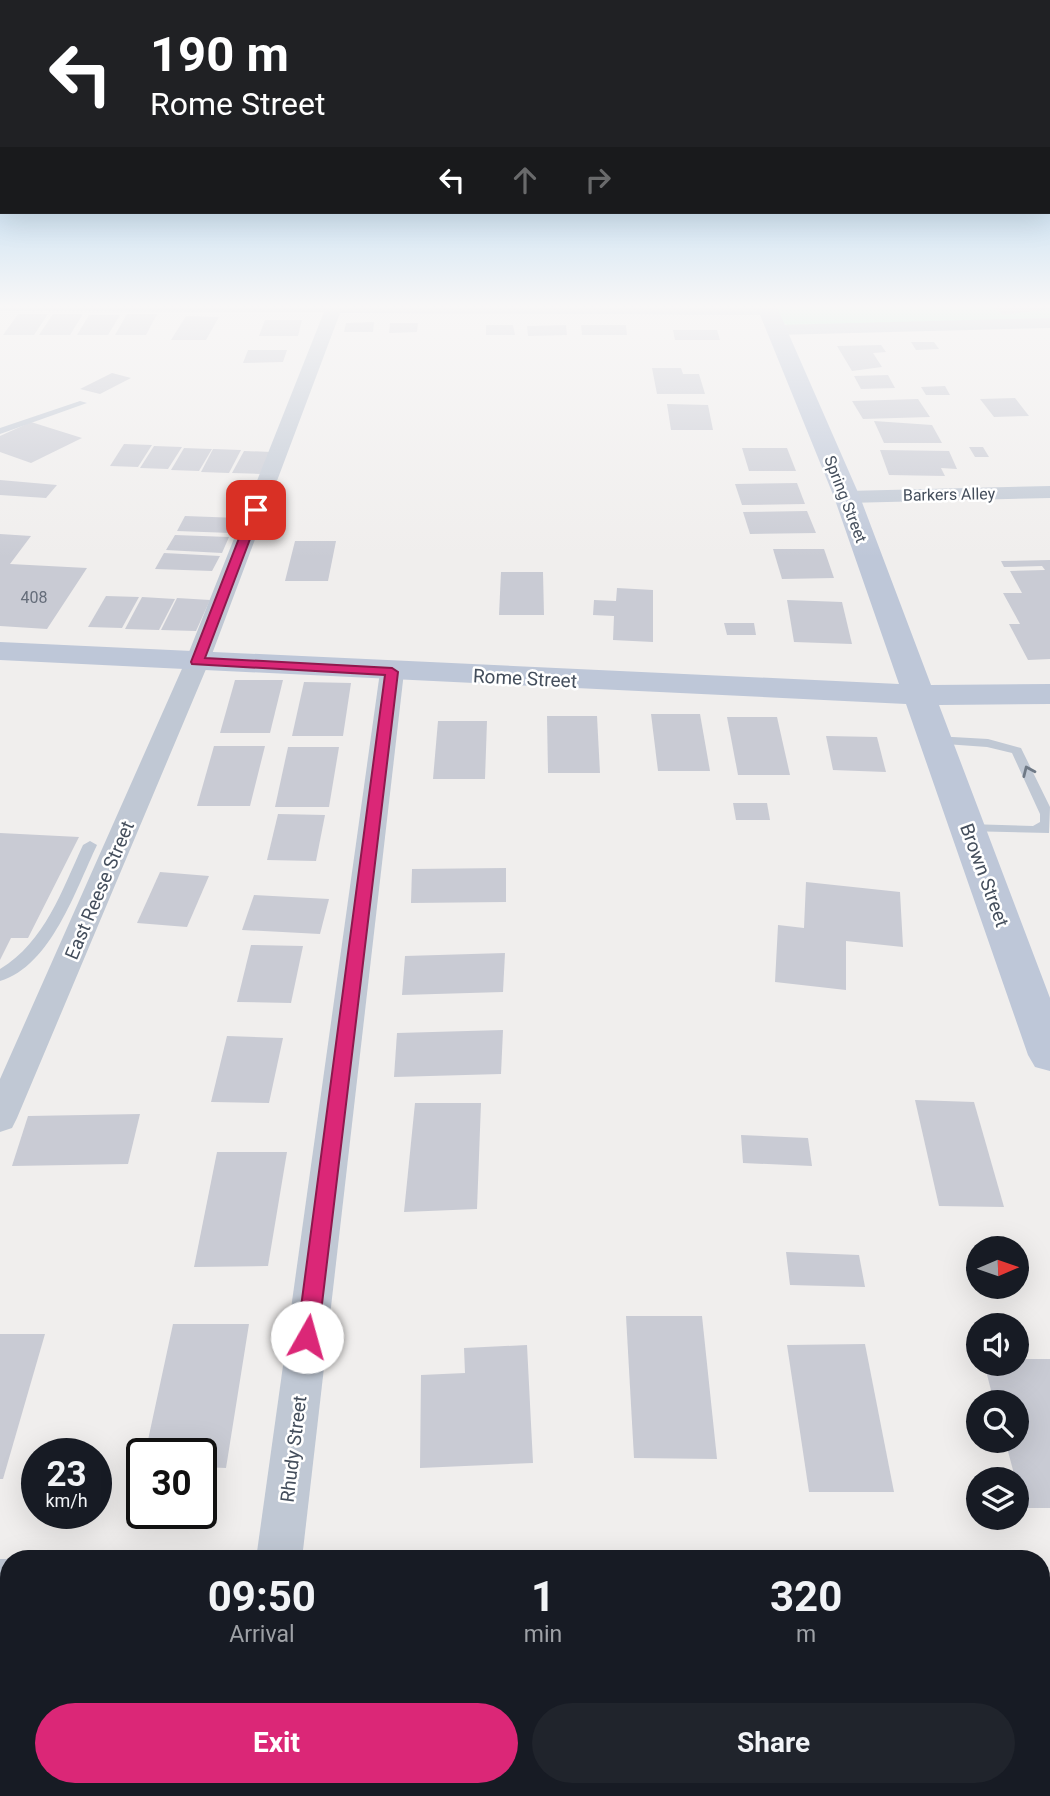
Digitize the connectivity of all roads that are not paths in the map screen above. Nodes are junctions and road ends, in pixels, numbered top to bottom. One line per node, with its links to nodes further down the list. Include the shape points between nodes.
1 (303, 389): 8 (street, East Reese Street)
2 (801, 389): 6 (street, Spring Street)
3 (83, 403): 4 (lane)
4 (0, 431)
5 (1050, 492): 6 (street, Barkers Alley)
6 (847, 496): 11 (street, Spring Street)
7 (0, 651): 8 (street, Rome Street)
8 (197, 662): 9 (street, Rome Street); 18 (street, East Reese Street)
9 (392, 672): 11 (street, Rome Street); 19 (street, Rhudy Street)
10 (1050, 694): 11 (street, Rome Street)
11 (917, 695): 12 (street, Brown Street)
12 (934, 740): 13 (street, Brown Street); 14 (lane, one-way to 12, via 1047,814 1017,751 988,743)
13 (968, 828): 14 (lane); 17 (street, Brown Street)
14 (1044, 830)
15 (90, 845): 16 (lane, via 38,945 24,961)
16 (0, 976)
17 (1050, 1055)
18 (0, 1118)
19 (280, 1550)

